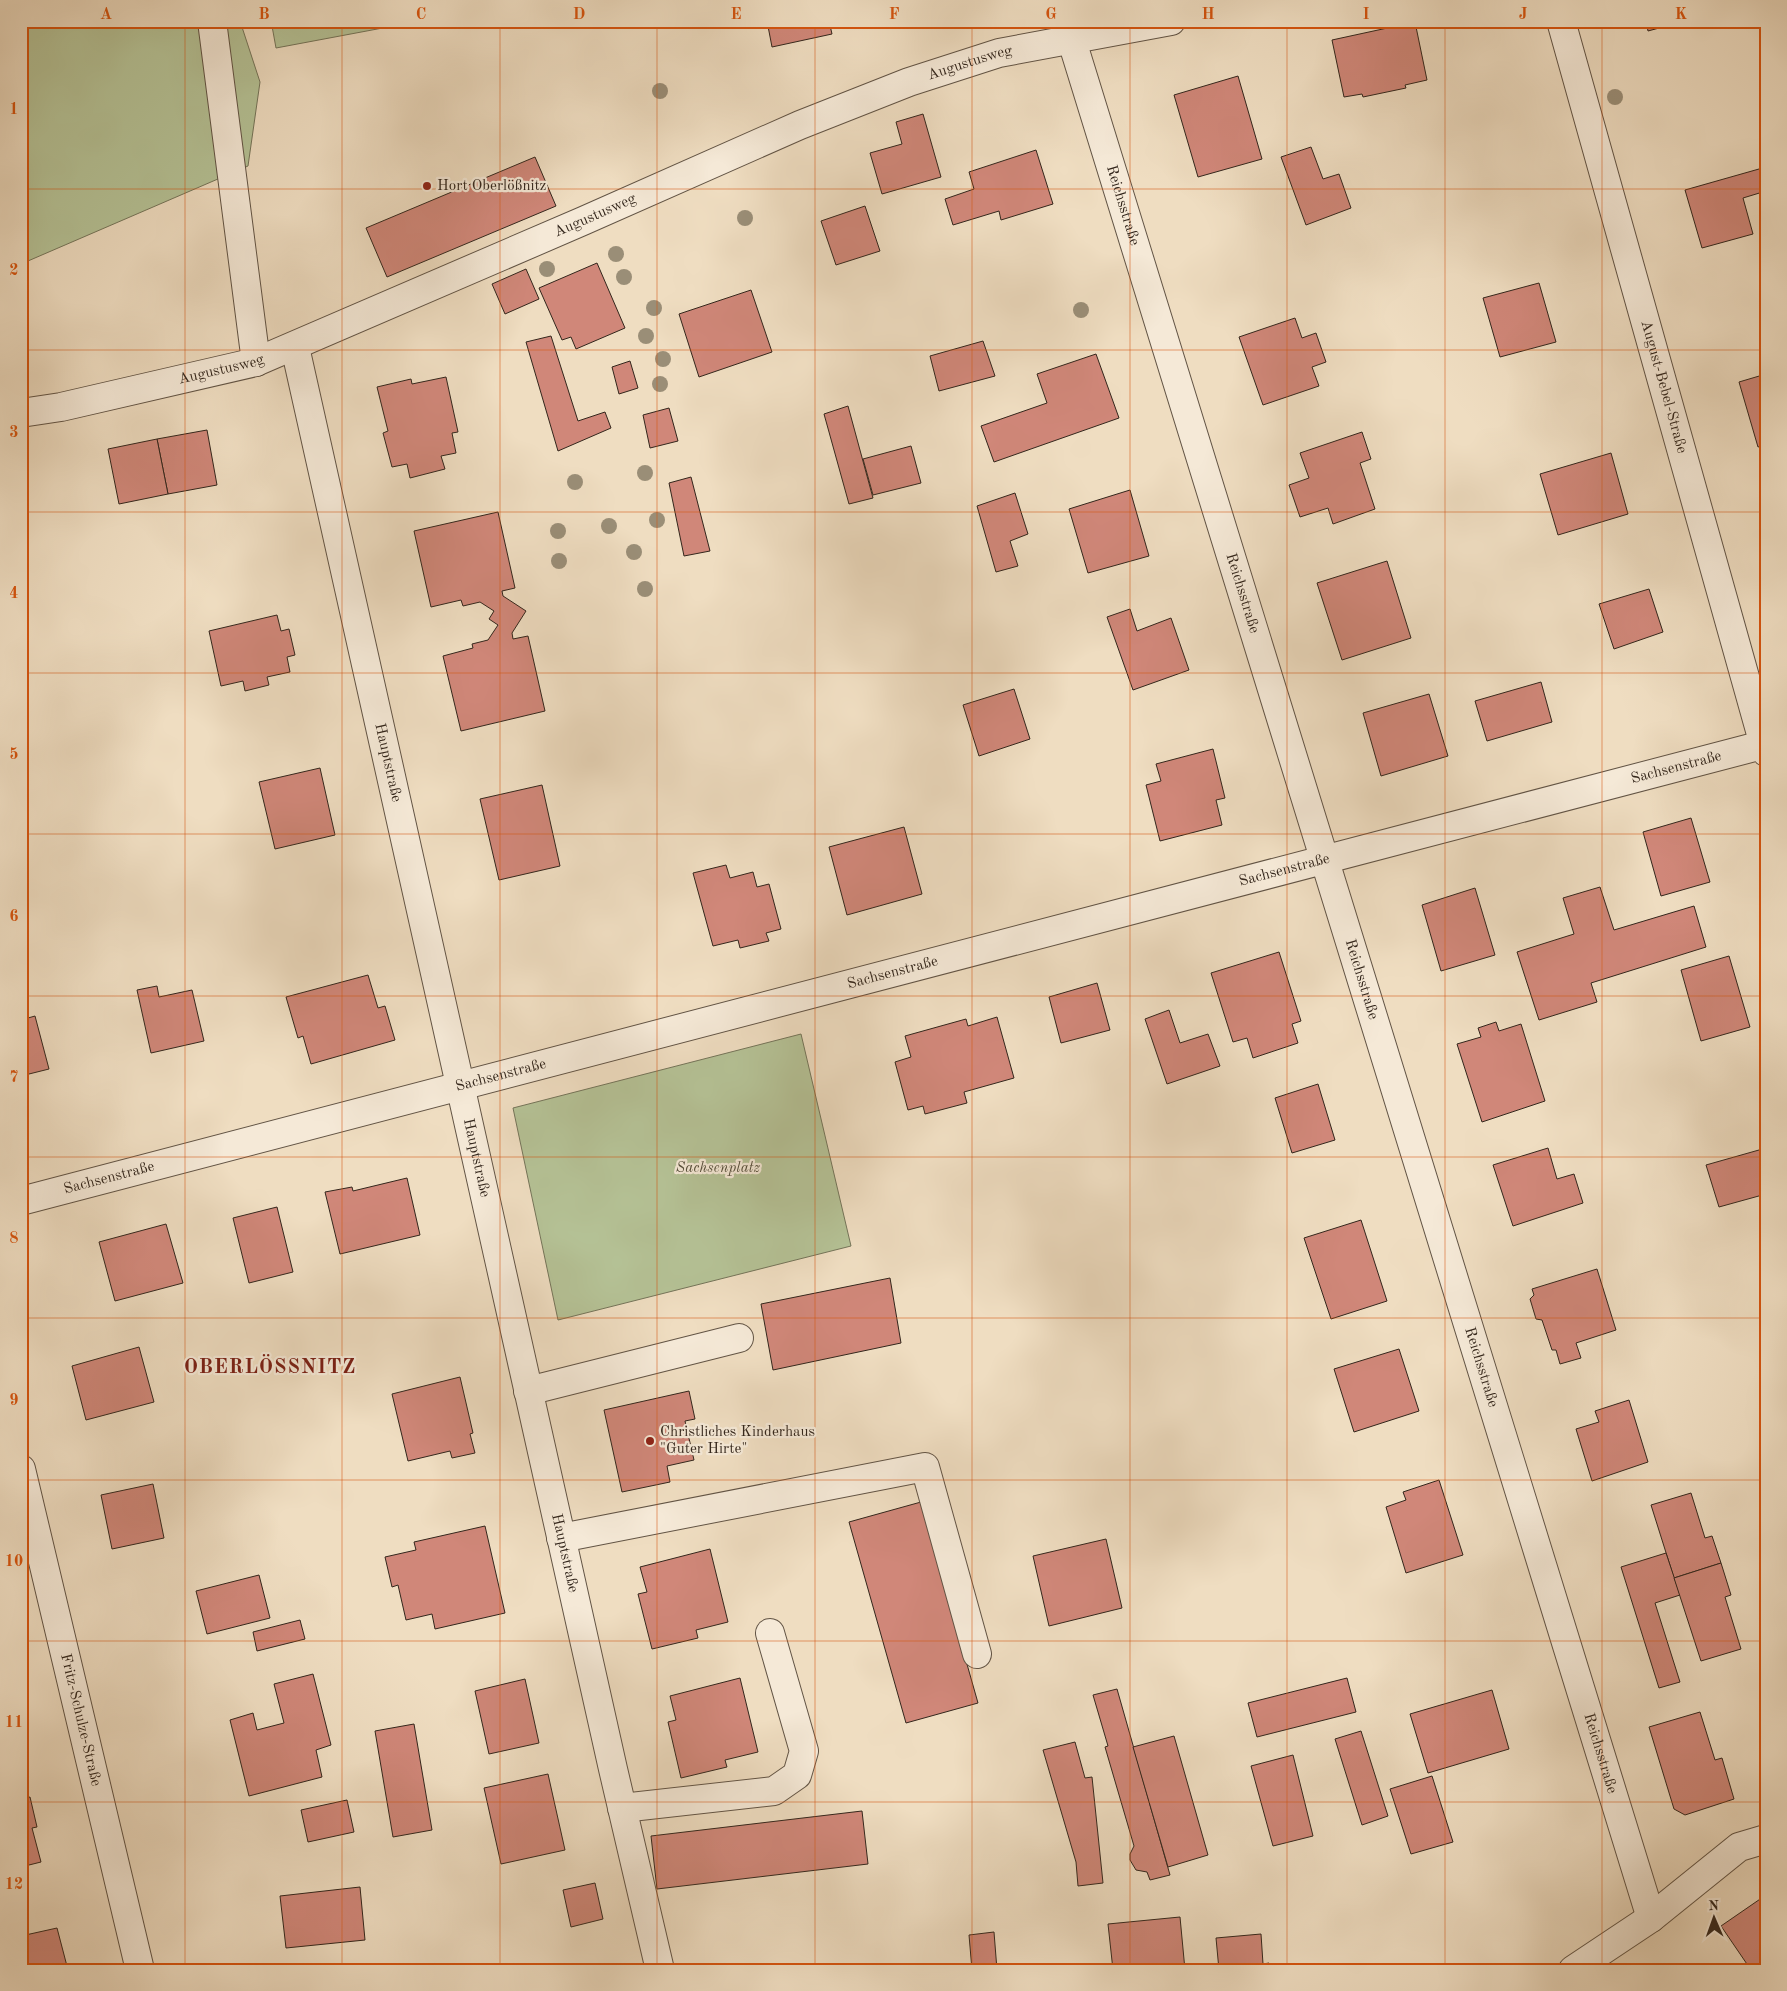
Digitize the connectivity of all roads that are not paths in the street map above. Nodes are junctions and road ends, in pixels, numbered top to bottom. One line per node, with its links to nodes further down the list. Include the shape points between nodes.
1 (212, 21): 6 (street)
2 (1171, 21): 4 (street, Augustusweg)
3 (1561, 21): 8 (street, August-Bebel-Straße)
4 (1072, 41): 5 (street, Augustusweg, via 1000,53 909,82 800,125); 9 (street, Reichsstraße)
5 (295, 347): 6 (street, Augustusweg); 10 (street, Hauptstraße)
6 (256, 362): 7 (street, Augustusweg)
7 (21, 413)
8 (1765, 747): 9 (street, Sachsenstraße)
9 (1323, 860): 10 (street, Sachsenstraße); 20 (street, Reichsstraße)
10 (461, 1087): 11 (street, Sachsenstraße); 13 (street, Hauptstraße)
11 (21, 1202)
12 (739, 1338): 13 (street)
13 (528, 1391): 15 (street, Hauptstraße)
14 (21, 1469): 21 (street, Fritz-Schulze-Straße)
15 (561, 1538): 17 (street, via 925,1466); 18 (street, Hauptstraße)
16 (770, 1633): 18 (street, via 804,1751 797,1775 774,1791)
17 (977, 1654)
18 (622, 1808): 22 (street, Hauptstraße)
19 (1766, 1839): 20 (street, via 1739,1847)
20 (1651, 1918): 23 (street)
21 (140, 1970)
22 (660, 1970)
23 (1573, 1970)

